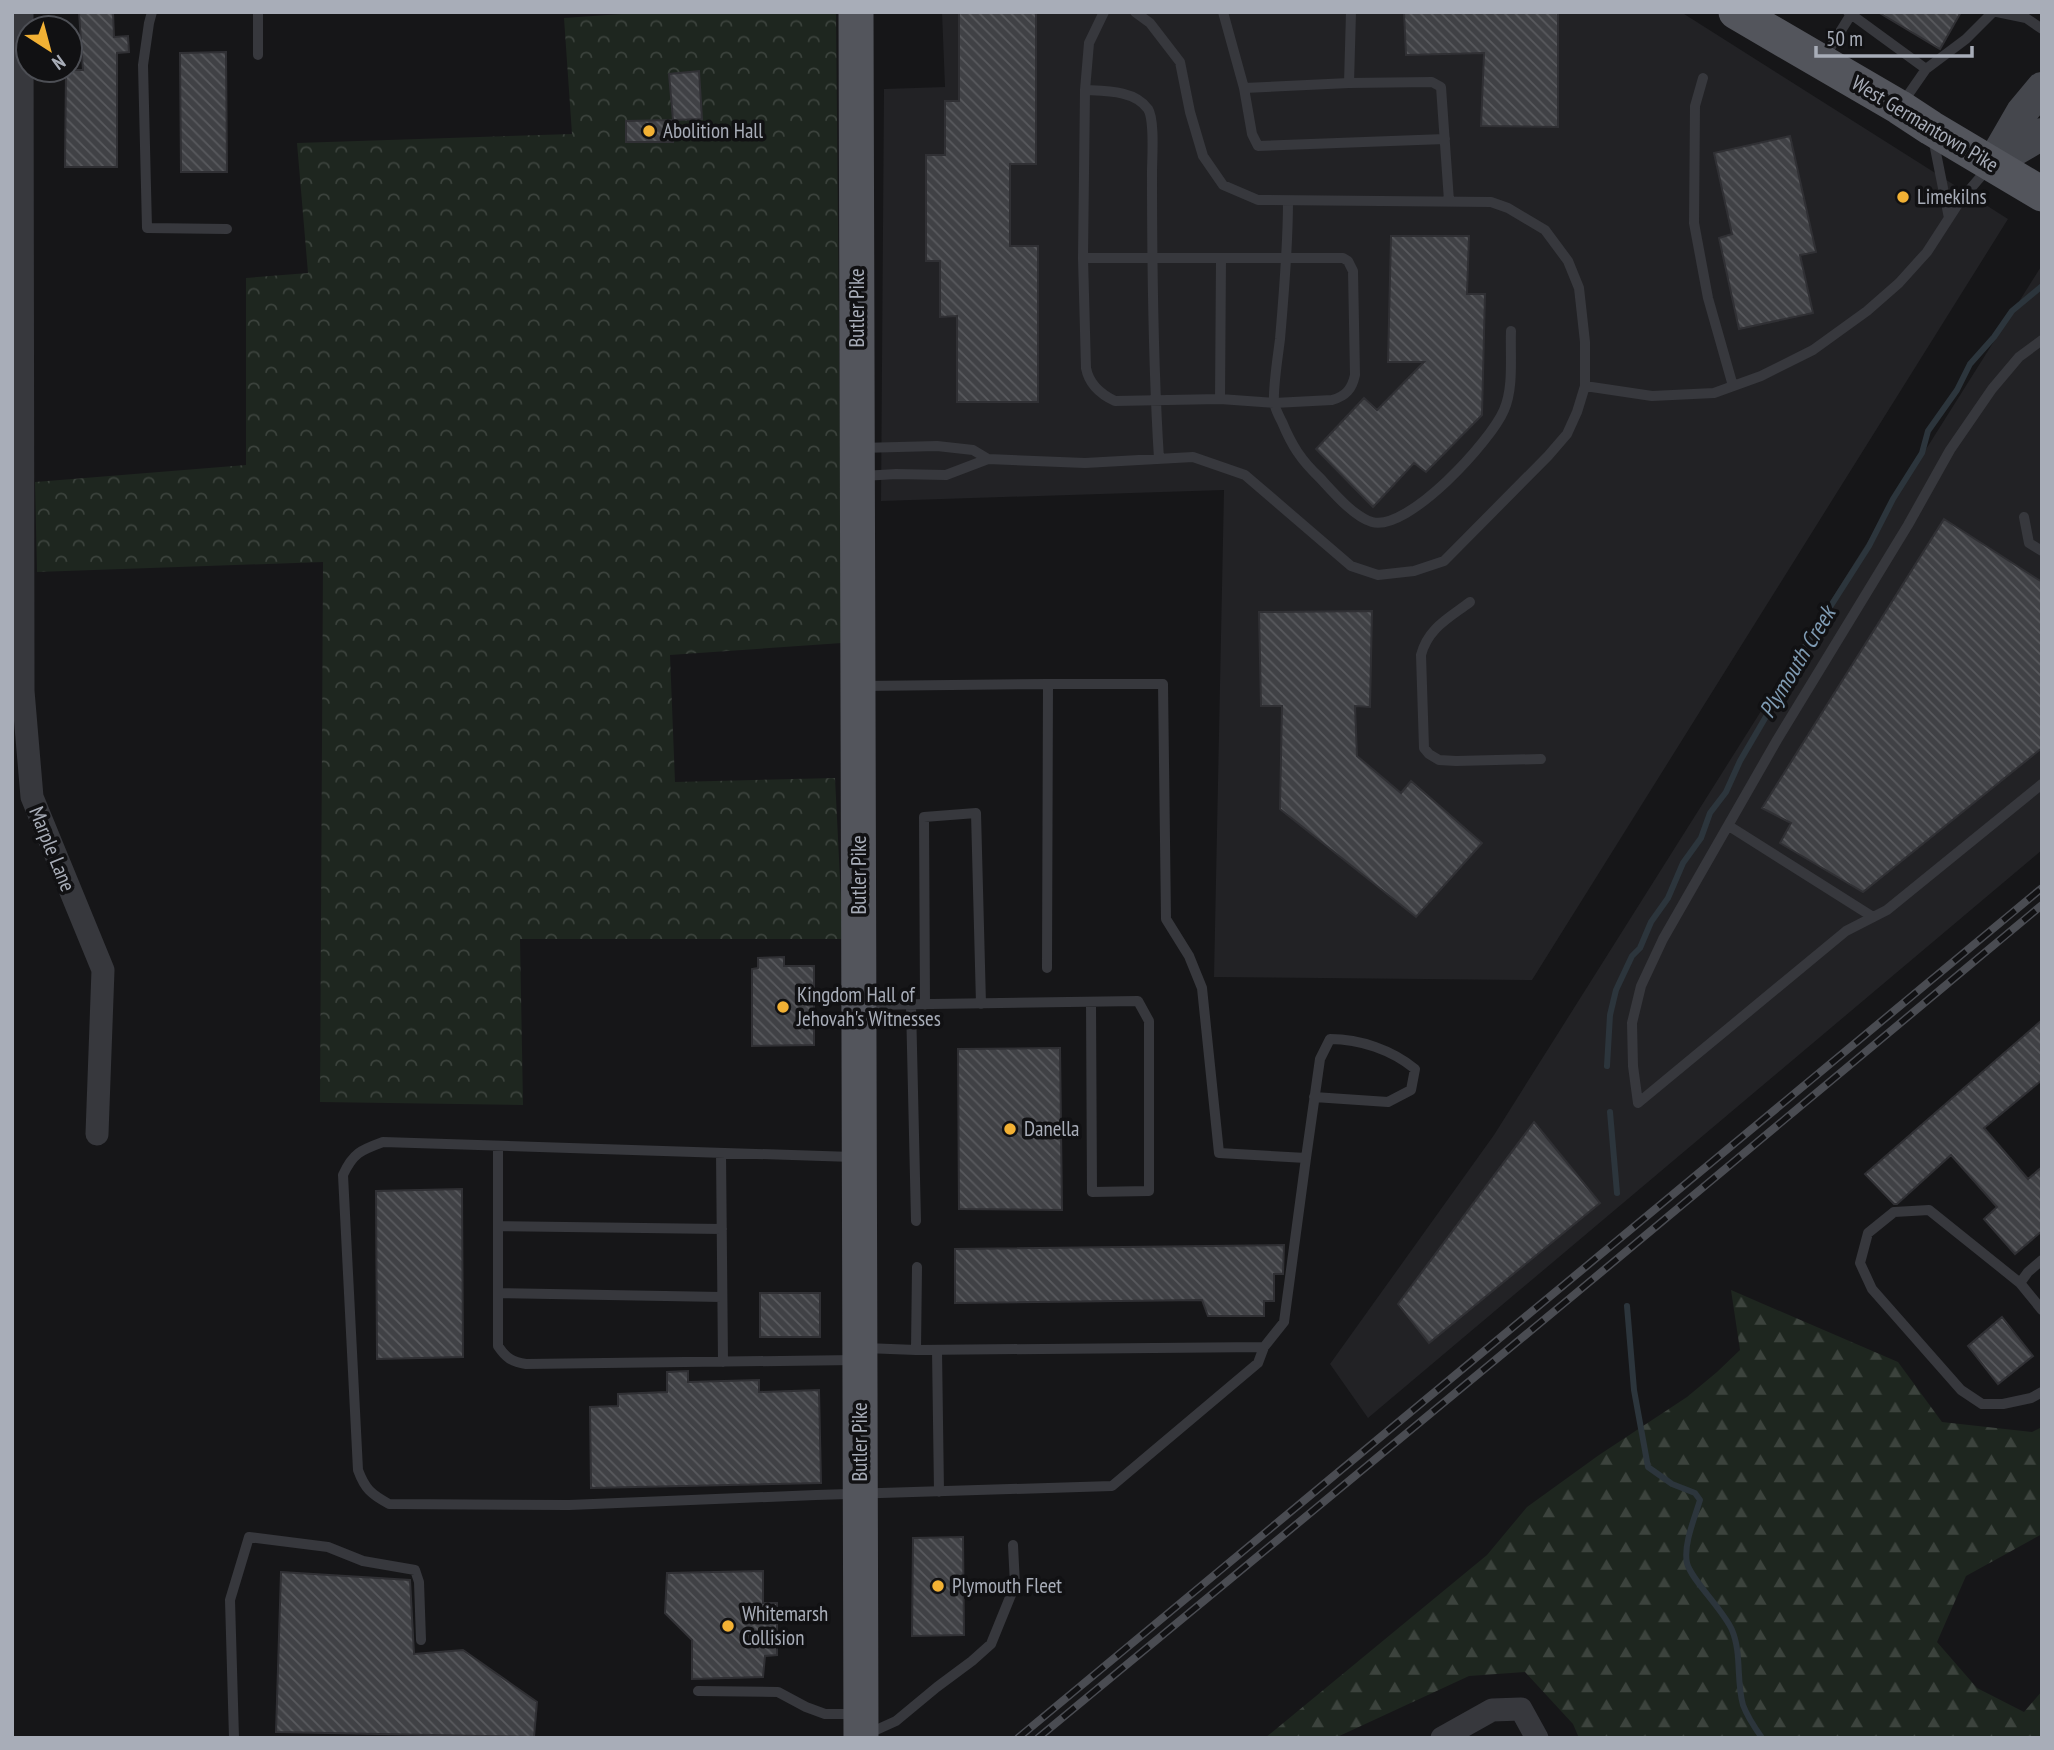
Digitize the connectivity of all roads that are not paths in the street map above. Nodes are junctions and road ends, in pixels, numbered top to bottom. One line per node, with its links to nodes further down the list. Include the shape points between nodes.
1 (22, 12): 37 (street, Marple Lane)
2 (152, 12): 30 (lane, via 143,65 147,228)
3 (258, 12): 13 (lane)
4 (856, 12): 45 (main road, Butler Pike)
5 (1104, 12): 20 (lane, via 1089,43)
6 (1135, 12): 27 (lane, via 1150,23 1180,62 1203,156 1223,185 1258,200)
7 (1223, 12): 18 (lane)
8 (1351, 12): 17 (lane)
9 (1995, 12): 12 (lane, via 2026,18); 15 (lane)
10 (1849, 14): 14 (lane); 15 (lane)
11 (1752, 16): 14 (main road, West Germantown Pike)
12 (2042, 29)
13 (258, 55)
14 (1821, 63): 21 (main road, West Germantown Pike)
15 (1926, 69): 21 (lane)
16 (1703, 78): 39 (lane, via 1695,106 1694,223 1708,298)
17 (1349, 83): 18 (lane); 24 (lane, via 1432,82 1441,87)
18 (1244, 88): 24 (lane, via 1258,146)
19 (2042, 88): 25 (main road, via 2022,112)
20 (1085, 90): 31 (lane); 32 (lane, via 1138,99 1150,111)
21 (1899, 107): 22 (main road, West Germantown Pike)
22 (1930, 128): 25 (main road, West Germantown Pike); 29 (lane)
23 (2042, 134): 25 (main road)
24 (1445, 139): 28 (lane)
25 (1992, 164): 26 (main road, West Germantown Pike); 29 (lane)
26 (2042, 194)
27 (1288, 201): 28 (lane); 34 (lane)
28 (1449, 201): 38 (lane, via 1491,202 1508,208 1545,230 1560,250 1580,288)
29 (1949, 218): 39 (lane, via 1927,252 1867,311 1813,351)
30 (227, 229)
31 (1083, 258): 32 (lane); 41 (lane, via 1088,375 1102,395 1115,401)
32 (1152, 258): 33 (lane); 41 (lane)
33 (1222, 258): 34 (lane); 40 (lane)
34 (1287, 259): 42 (lane); 42 (lane, via 1343,258 1352,266 1354,375 1352,387 1339,398)
35 (1511, 331): 42 (lane, via 1509,388 1498,421 1464,464 1433,493 1390,522 1362,518 1306,465)
36 (2042, 340): 53 (lane, via 2019,357 1992,389 1950,450)
37 (17, 358): 62 (street, Marple Lane, via 23,691 32,797 103,970)
38 (1585, 386): 39 (lane, via 1652,396 1714,393); 44 (lane, via 1567,434 1548,456 1444,561 1414,571 1378,575 1350,566 1245,475 1193,457)
39 (1733, 386)
40 (1220, 399): 41 (lane); 42 (lane)
41 (1155, 400): 44 (lane)
42 (1274, 404)
43 (988, 459): 44 (lane, via 1085,463); 45 (lane, via 946,475 896,474); 45 (lane, via 973,450 937,446)
44 (1159, 459)
45 (857, 463): 50 (main road, Butler Pike)
46 (2024, 517): 47 (lane, via 2029,543)
47 (2042, 551)
48 (1470, 602): 51 (lane, via 1425,641 1421,655 1424,748 1440,760)
49 (1048, 684): 50 (lane); 55 (lane); 66 (lane, via 1163,684 1166,919 1202,988 1219,1153)
50 (858, 686): 60 (main road, Butler Pike)
51 (1541, 759)
52 (2042, 784): 54 (lane)
53 (1729, 826): 54 (lane); 54 (lane, via 1641,986 1632,1023 1638,1103 1846,931)
54 (1874, 917)
55 (1047, 968)
56 (1091, 1002): 56 (lane, via 1138,1001 1149,1021 1149,1191 1092,1192); 59 (lane)
57 (911, 1004): 58 (lane); 60 (lane); 67 (lane)
58 (925, 1004): 59 (lane); 59 (lane, via 924,817 976,813)
59 (981, 1004)
60 (859, 1005): 65 (main road, Butler Pike)
61 (1314, 1097): 61 (lane, via 1320,1059 1330,1039 1351,1039 1401,1057 1415,1069 1411,1090 1388,1102); 66 (lane)
62 (97, 1134)
63 (498, 1146): 64 (lane); 68 (lane); 83 (lane, via 383,1142 350,1160 343,1175 358,1470 363,1485 374,1496 389,1504 569,1505)
64 (721, 1153): 65 (lane); 69 (lane)
65 (860, 1157): 79 (main road, Butler Pike)
66 (1306, 1158): 76 (lane, via 1284,1322)
67 (916, 1221)
68 (498, 1226): 69 (lane); 73 (lane)
69 (722, 1229): 74 (lane)
70 (2042, 1260): 72 (lane)
71 (917, 1267): 77 (lane)
72 (2020, 1283): 75 (lane); 81 (lane, via 1929,1210 1894,1212 1868,1233 1860,1264 1872,1289 1961,1390 1982,1404 2003,1404)
73 (498, 1293): 74 (lane); 80 (lane, via 498,1346 515,1362)
74 (722, 1297): 80 (lane)
75 (2042, 1310)
76 (1264, 1347): 78 (lane); 82 (lane, via 1258,1363 1112,1486)
77 (916, 1350): 78 (lane); 79 (lane)
78 (937, 1350): 82 (lane)
79 (860, 1354): 80 (lane); 83 (main road, Butler Pike)
80 (723, 1362)
81 (2042, 1392)
82 (939, 1492): 83 (lane)
83 (860, 1495): 87 (main road, Butler Pike)
84 (1013, 1545): 87 (lane, via 1015,1586 991,1644 896,1721)
85 (421, 1640): 88 (lane, via 415,1570 363,1561 328,1547 249,1537 230,1600)
86 (698, 1691): 87 (lane, via 778,1692)
87 (861, 1730)
88 (234, 1738)
89 (1442, 1738): 90 (street, via 1492,1710 1521,1709)
90 (1536, 1738)

